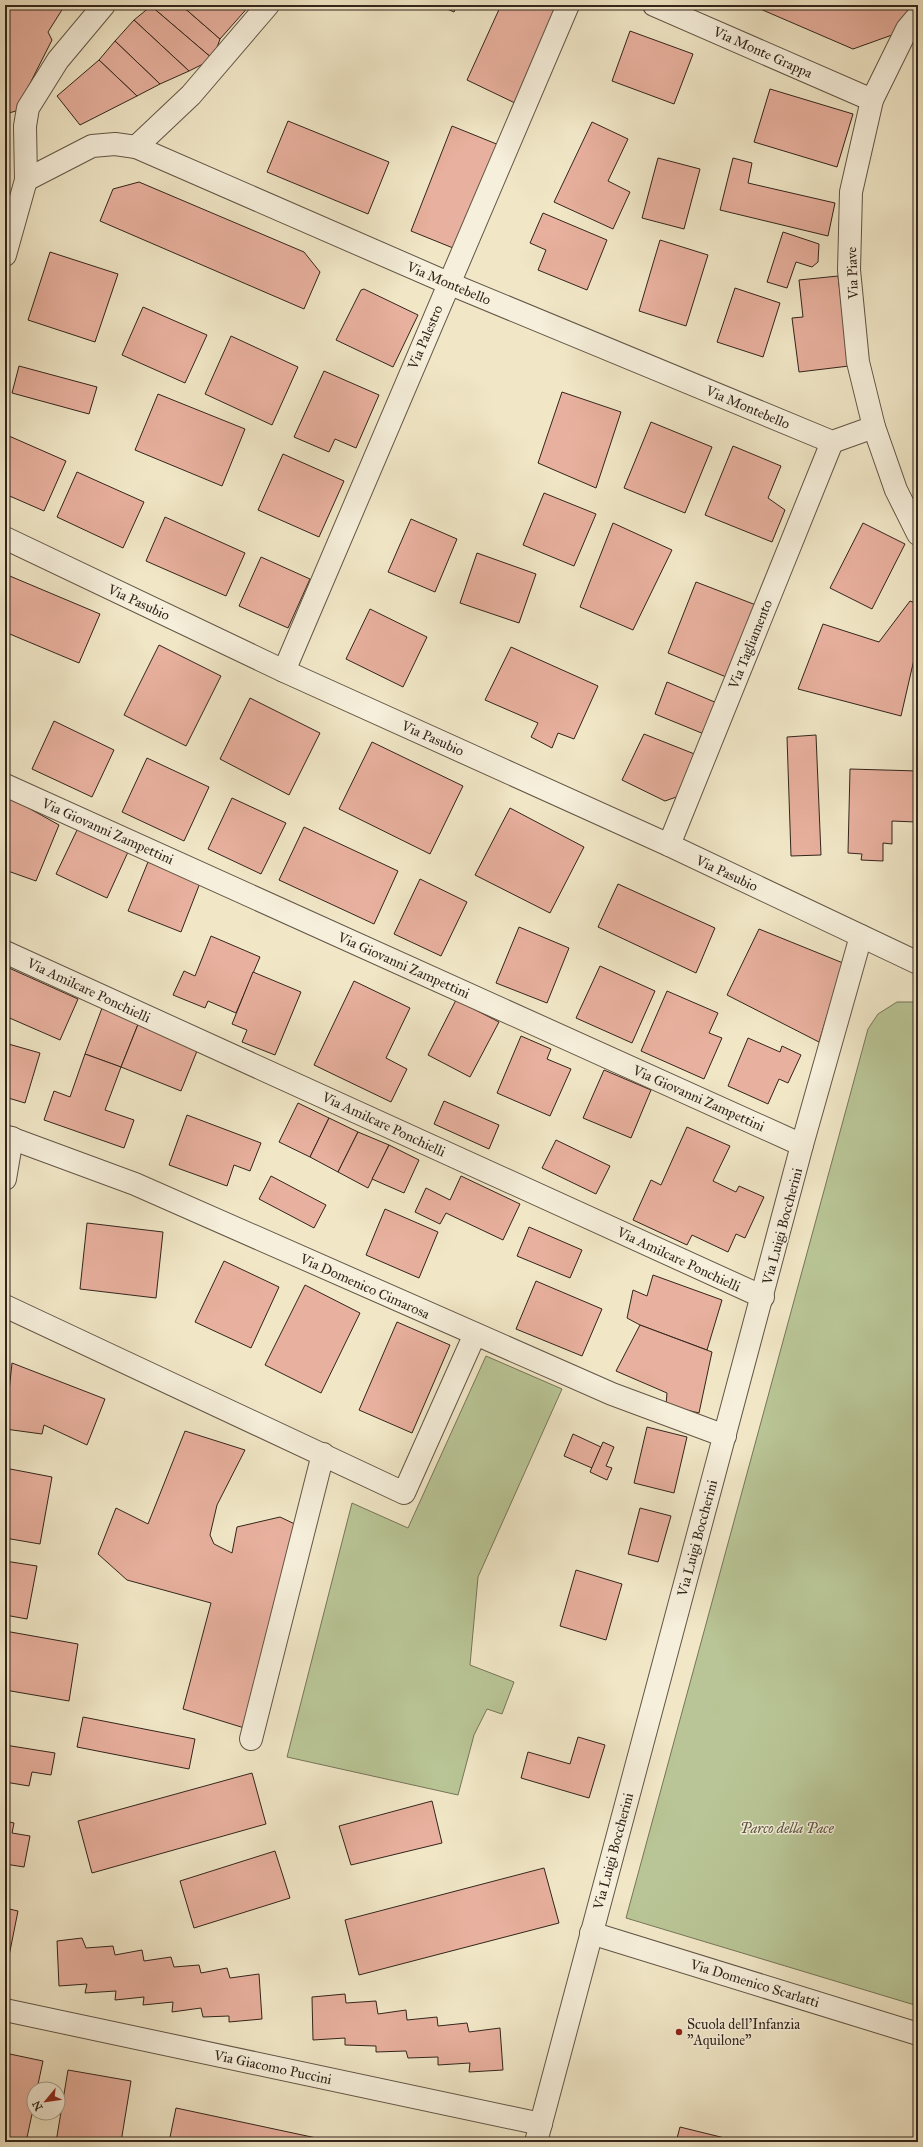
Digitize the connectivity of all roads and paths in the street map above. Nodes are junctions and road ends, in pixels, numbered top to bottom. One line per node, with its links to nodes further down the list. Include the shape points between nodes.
1 (104, 5): 8 (street, via 58,60 28,108 25,126)
2 (268, 5): 7 (street, via 191,95)
3 (568, 5): 10 (street, Via Palestro)
4 (654, 5): 6 (street, Via Monte Grappa)
5 (918, 16): 6 (street, Via Piave, via 906,28)
6 (872, 100): 11 (street, Via Piave, via 851,192 849,270 858,362)
7 (136, 147): 8 (street, Via Montebello, via 115,144 92,146); 10 (street, Via Montebello)
8 (26, 180): 9 (street)
9 (5, 255)
10 (448, 283): 12 (street, Via Montebello); 15 (street, Via Palestro)
11 (874, 427): 12 (street); 13 (street, Via Piave, via 896,490)
12 (832, 442): 17 (street, Via Tagliamento)
13 (918, 534)
14 (5, 538): 15 (street, Via Pasubio)
15 (284, 670): 17 (street, Via Pasubio)
16 (5, 785): 22 (street, Via Giovanni Zampettini)
17 (669, 845): 18 (street, Via Pasubio)
18 (861, 936): 20 (street, Via Pasubio); 22 (street, Via Luigi Boccherini)
19 (5, 952): 24 (street, Via Amilcare Ponchielli)
20 (918, 963)
21 (9, 1137): 23 (street); 26 (street, Via Domenico Cimarosa, via 135,1184)
22 (802, 1145): 24 (street, Via Luigi Boccherini)
23 (5, 1179)
24 (763, 1297): 27 (street, Via Luigi Boccherini)
25 (5, 1306): 28 (street)
26 (475, 1334): 27 (street, Via Domenico Cimarosa, via 612,1394); 28 (street, via 404,1493)
27 (725, 1436): 30 (street, Via Luigi Boccherini)
28 (322, 1454): 29 (street)
29 (251, 1739)
30 (591, 1933): 32 (street, Via Domenico Scarlatti); 33 (street, Via Luigi Boccherini)
31 (5, 2010): 33 (street, Via Giacomo Puccini)
32 (918, 2034)
33 (539, 2133)

